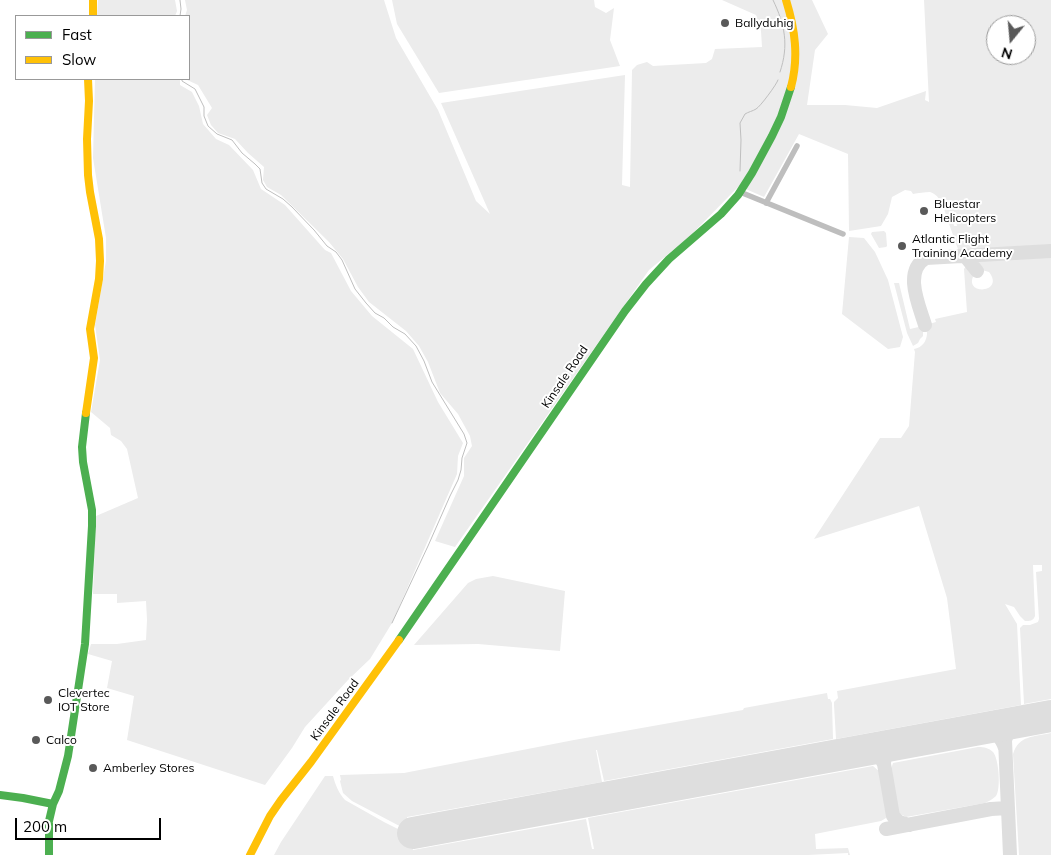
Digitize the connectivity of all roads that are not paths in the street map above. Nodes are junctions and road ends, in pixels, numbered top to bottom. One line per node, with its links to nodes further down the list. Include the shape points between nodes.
1 (93, 0): 3 (main road)
2 (786, 0): 6 (main road, Kinsale Road, via 796,46 793,84 768,144)
3 (93, 15)
4 (88, 80): 11 (main road, via 88,174 100,261 90,329 94,358 82,447 92,526 86,644 68,756)
5 (797, 146): 7 (street)
6 (740, 192): 7 (street); 9 (main road, Kinsale Road, via 639,292 404,634)
7 (766, 203): 8 (street)
8 (843, 234)
9 (311, 762): 13 (main road, Kinsale Road, via 270,816); 14 (main road, Kinsale Road)
10 (0, 795): 11 (main road)
11 (53, 804): 12 (main road)
12 (49, 855)
13 (250, 855)
14 (254, 855)

